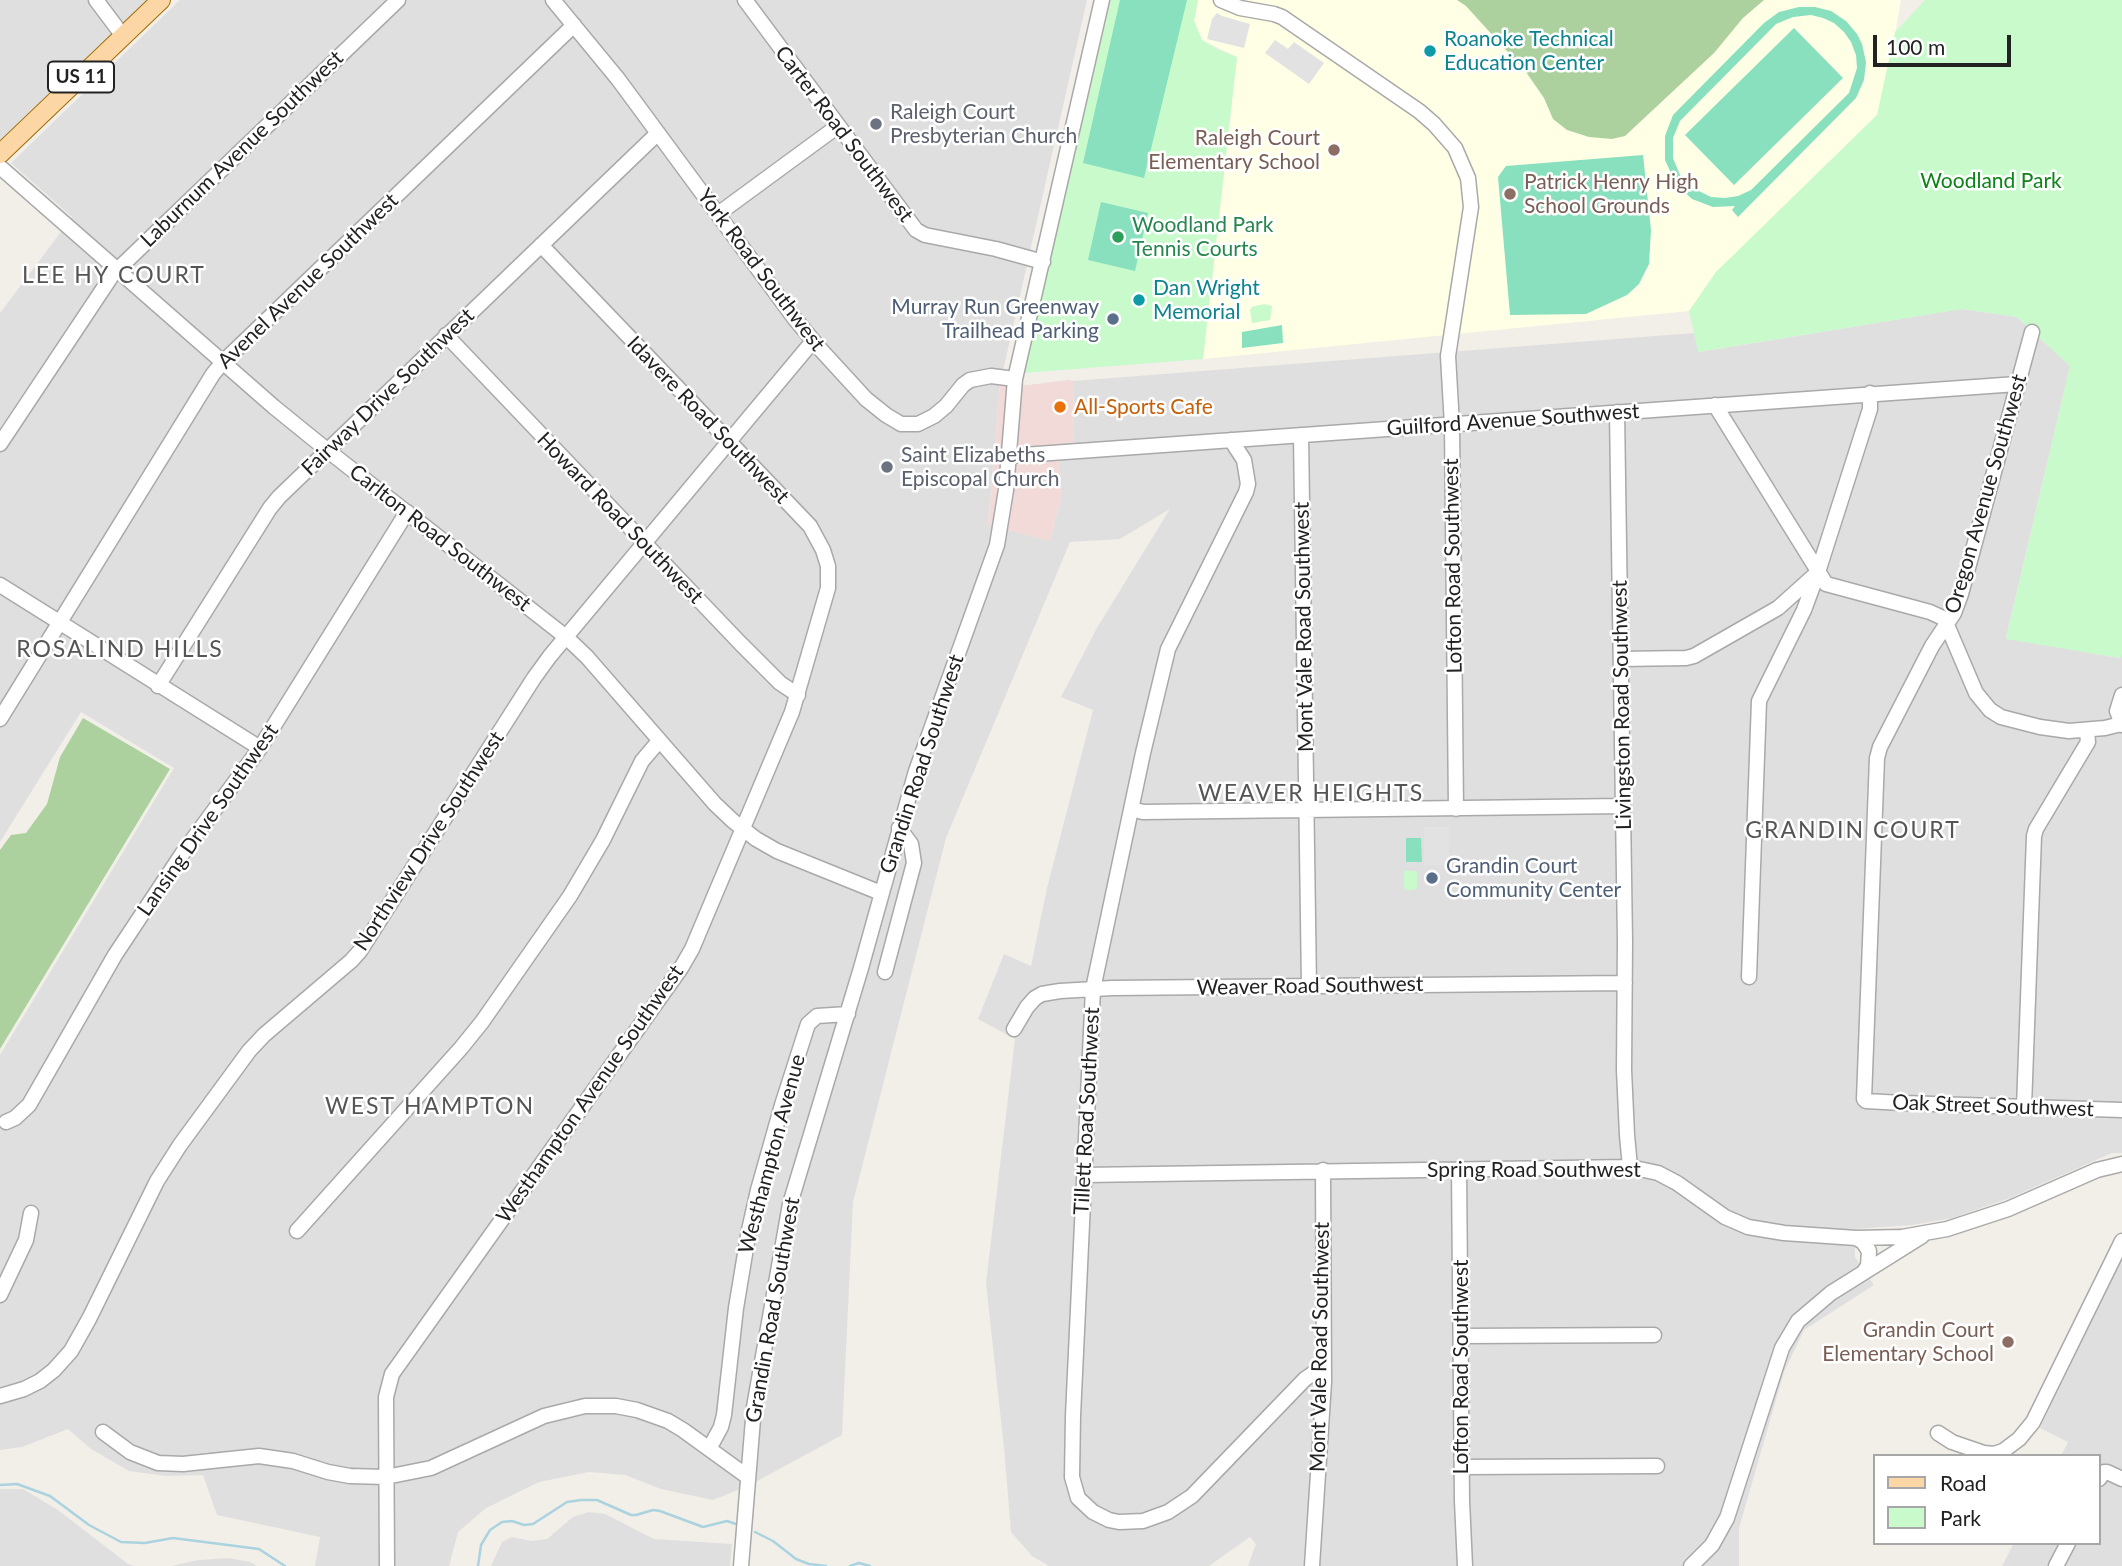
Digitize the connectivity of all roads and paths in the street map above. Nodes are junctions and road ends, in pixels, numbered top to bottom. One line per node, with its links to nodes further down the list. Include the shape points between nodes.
1 (96, 0): 9 (street)
2 (161, 0): 9 (main road, US 11)
3 (398, 0): 17 (street, Laburnum Avenue Southwest)
4 (553, 0): 8 (street, York Road Southwest)
5 (745, 0): 10 (street, Carter Road Southwest)
6 (1102, 0): 16 (street, Grandin Road Southwest)
7 (1221, 0): 27 (street, Lofton Road Southwest, via 1282,18 1419,111 1448,139 1461,160 1471,207 1448,346)
8 (574, 25): 11 (street, York Road Southwest); 21 (street, Avenel Avenue Southwest)
9 (123, 36): 12 (main road, US 11)
10 (838, 127): 14 (street); 16 (street, Carter Road Southwest, via 920,233)
11 (658, 133): 14 (street, York Road Southwest); 15 (street, Fairway Drive Southwest)
12 (0, 154)
13 (0, 167): 17 (street, Carlton Road Southwest)
14 (718, 214): 20 (street, York Road Southwest)
15 (541, 246): 19 (street, Fairway Drive Southwest); 30 (street, Idavere Road Southwest)
16 (1043, 262): 22 (street, Grandin Road Southwest)
17 (118, 268): 21 (street, Carlton Road Southwest); 31 (street, Laburnum Avenue Southwest)
18 (2032, 332): 23 (street, Oregon Avenue Southwest)
19 (446, 335): 32 (street, Fairway Drive Southwest); 35 (street, Howard Road Southwest)
20 (813, 341): 22 (street, York Road Southwest, via 866,399 901,424 928,420 970,380 991,376); 30 (street, Northview Drive Southwest)
21 (223, 362): 32 (street, Carlton Road Southwest); 39 (street, Avenel Avenue Southwest)
22 (1015, 379): 33 (street, Grandin Road Southwest)
23 (2017, 384): 24 (street, Guilford Avenue Southwest); 40 (street, Oregon Avenue Southwest, via 1965,581)
24 (1870, 393): 25 (street, Guilford Avenue Southwest); 36 (street, via 1870,409)
25 (1715, 405): 26 (street, Guilford Avenue Southwest); 36 (street)
26 (1618, 412): 27 (street, Guilford Avenue Southwest); 42 (street, Livingston Road Southwest)
27 (1452, 425): 28 (street, Guilford Avenue Southwest); 53 (street, Lofton Road Southwest)
28 (1301, 435): 29 (street, Guilford Avenue Southwest); 54 (street, Mont Vale Road Southwest)
29 (1231, 440): 33 (street, Guilford Avenue Southwest); 52 (street, Tillett Road Southwest, via 1244,460 1248,484 1168,649)
30 (729, 442): 35 (street, Northview Drive Southwest); 38 (street, Idavere Road Southwest, via 817,535 829,578)
31 (0, 444)
32 (327, 450): 34 (street, Carlton Road Southwest); 43 (street, Fairway Drive Southwest, via 270,508)
33 (1009, 456): 55 (street, Grandin Road Southwest, via 997,545)
34 (407, 512): 41 (street, Carlton Road Southwest); 50 (street, Lansing Drive Southwest)
35 (644, 543): 41 (street, Northview Drive Southwest); 44 (street, Howard Road Southwest, via 780,683)
36 (1818, 572): 40 (street, via 1830,586 1937,614); 42 (street, via 1778,608 1694,656); 59 (street, via 1759,701)
37 (0, 585): 39 (street)
38 (820, 615): 44 (street, Westhampton Avenue Southwest)
39 (59, 623): 43 (street); 46 (street, Avenel Avenue Southwest)
40 (1947, 625): 48 (street, via 1973,687 1990,710 2012,721); 64 (street, Oregon Avenue Southwest, via 1877,758)
41 (566, 637): 49 (street, Carlton Road Southwest); 84 (street, Northview Drive Southwest, via 534,678 360,951 249,1051 169,1161 71,1351 40,1381)
42 (1621, 659): 51 (street, Livingston Road Southwest)
43 (158, 686): 50 (street)
44 (798, 695): 56 (street, Westhampton Avenue Southwest)
45 (2122, 695): 47 (street, via 2117,711)
46 (0, 719)
47 (2121, 724): 48 (street)
48 (2087, 731): 66 (street, via 2088,742 2034,836)
49 (659, 741): 56 (street, Carlton Road Southwest); 75 (street, via 642,761 576,886 482,1023)
50 (260, 748): 68 (street, Lansing Drive Southwest, via 137,921 29,1105)
51 (1623, 806): 53 (street); 60 (street, Livingston Road Southwest)
52 (1132, 809): 54 (street); 62 (street, Tillett Road Southwest)
53 (1455, 809): 54 (street)
54 (1306, 810): 61 (street, Mont Vale Road Southwest)
55 (899, 828): 57 (street, Grandin Road Southwest); 58 (street, via 911,844 914,863)
56 (743, 830): 57 (street, Carlton Road Southwest, via 777,850); 91 (street, Westhampton Avenue Southwest, via 681,968 392,1374 386,1397)
57 (881, 893): 63 (street, Grandin Road Southwest)
58 (885, 972)
59 (1749, 977)
60 (1625, 983): 61 (street, Weaver Road Southwest); 70 (street, Livingston Road Southwest)
61 (1309, 986): 62 (street, Weaver Road Southwest)
62 (1093, 989): 65 (street, Weaver Road Southwest, via 1042,994 1032,1000); 73 (street, Tillett Road Southwest)
63 (848, 1014): 87 (street, Westhampton Avenue, via 817,1017 808,1024 782,1105 749,1230 724,1415); 92 (street, Grandin Road Southwest, via 790,1204 758,1382)
64 (1867, 1016): 66 (street, Oak Street Southwest, via 1866,1101)
65 (1014, 1029)
66 (2024, 1107): 67 (street, Oak Street Southwest)
67 (2122, 1110)
68 (6, 1122)
69 (2122, 1164): 76 (street, Spring Road Southwest, via 1970,1223)
70 (1630, 1167): 71 (street, Spring Road Southwest); 77 (street, Spring Road Southwest, via 1658,1173 1748,1227)
71 (1459, 1169): 72 (street, Spring Road Southwest); 82 (street, Lofton Road Southwest)
72 (1323, 1170): 73 (street, Spring Road Southwest); 83 (street, Mont Vale Road Southwest)
73 (1084, 1175): 83 (street, Tillett Road Southwest, via 1072,1477 1078,1498 1086,1506 1110,1520 1130,1522 1158,1517 1182,1504 1305,1379)
74 (31, 1213): 80 (street, via 26,1240)
75 (297, 1231)
76 (1926, 1233): 77 (street, Spring Road Southwest); 79 (street)
77 (1856, 1238): 79 (street, via 1869,1251)
78 (2122, 1241): 86 (street, via 2045,1400 2019,1439 1994,1454 1960,1445)
79 (1863, 1273): 99 (street, via 1818,1302 1790,1333 1727,1518 1712,1545)
80 (0, 1295)
81 (1654, 1335): 82 (street)
82 (1462, 1336): 89 (street, Lofton Road Southwest)
83 (1324, 1366): 97 (street, Mont Vale Road Southwest)
84 (0, 1396)
85 (103, 1432): 91 (street, via 130,1452 158,1462 259,1456 350,1476)
86 (1938, 1433)
87 (709, 1449): 91 (street, via 651,1414 616,1406 585,1406 544,1416 431,1468); 92 (street)
88 (1657, 1466): 89 (street)
89 (1462, 1467): 98 (street, Lofton Road Southwest)
90 (2101, 1476): 93 (street, via 2104,1472)
91 (386, 1477): 95 (street, Westhampton Avenue Southwest)
92 (748, 1477): 96 (street, Grandin Road Southwest)
93 (2120, 1478)
94 (2067, 1545): 100 (street)
95 (387, 1566)
96 (741, 1566)
97 (1312, 1566)
98 (1465, 1566)
99 (1690, 1566)
100 (2056, 1566)

